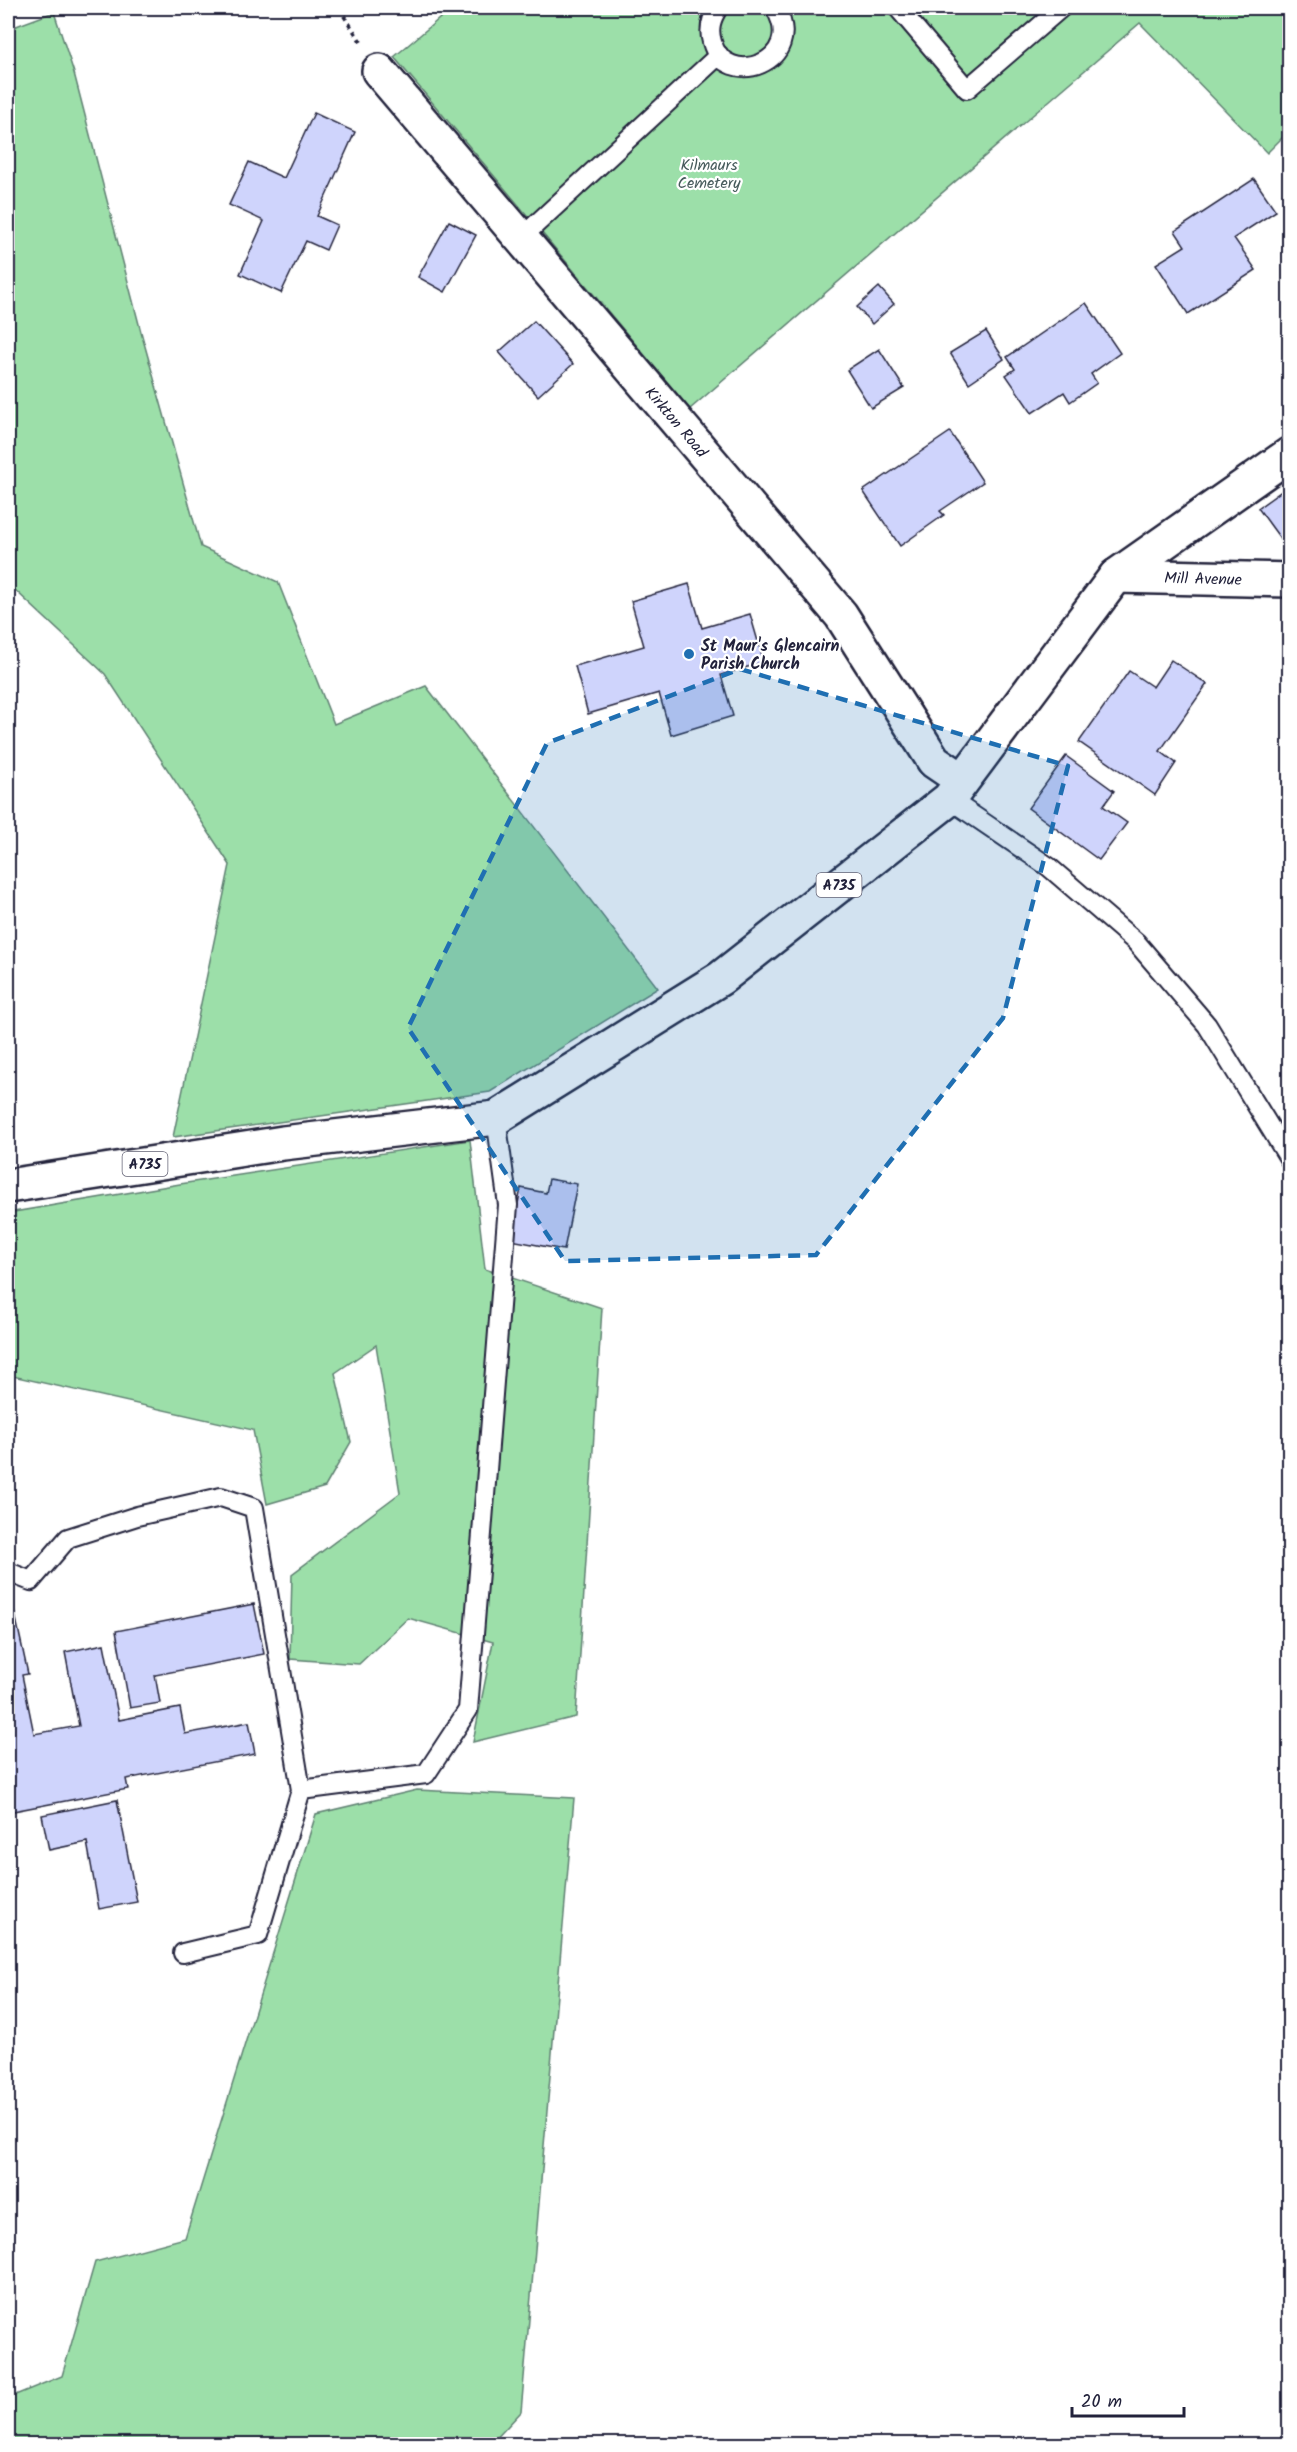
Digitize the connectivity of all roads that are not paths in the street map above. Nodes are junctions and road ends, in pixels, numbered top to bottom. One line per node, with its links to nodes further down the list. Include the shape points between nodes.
1 (718, 8): 5 (lane, via 709,33)
2 (775, 8): 5 (lane, via 784,30 782,44 764,64 738,67)
3 (898, 8): 4 (lane, via 967,89)
4 (1061, 8)
5 (719, 55): 7 (lane)
6 (379, 71): 7 (main road, Kirkton Road)
7 (521, 238): 11 (main road, Kirkton Road, via 842,615 934,761)
8 (1290, 454): 9 (main road, A735)
9 (1116, 576): 10 (main road, Mill Avenue); 11 (main road, A735)
10 (1290, 580)
11 (956, 789): 12 (main road, A735, via 721,978); 13 (lane, via 1136,942 1207,1025)
12 (495, 1118): 14 (main road, A735, via 282,1143); 16 (lane, via 508,1205 468,1710 426,1774)
13 (1290, 1160)
14 (8, 1186)
15 (8, 1572): 16 (lane, via 31,1581 68,1538 137,1516 221,1497 254,1508)
16 (301, 1790): 17 (lane, via 258,1935)
17 (183, 1953)

